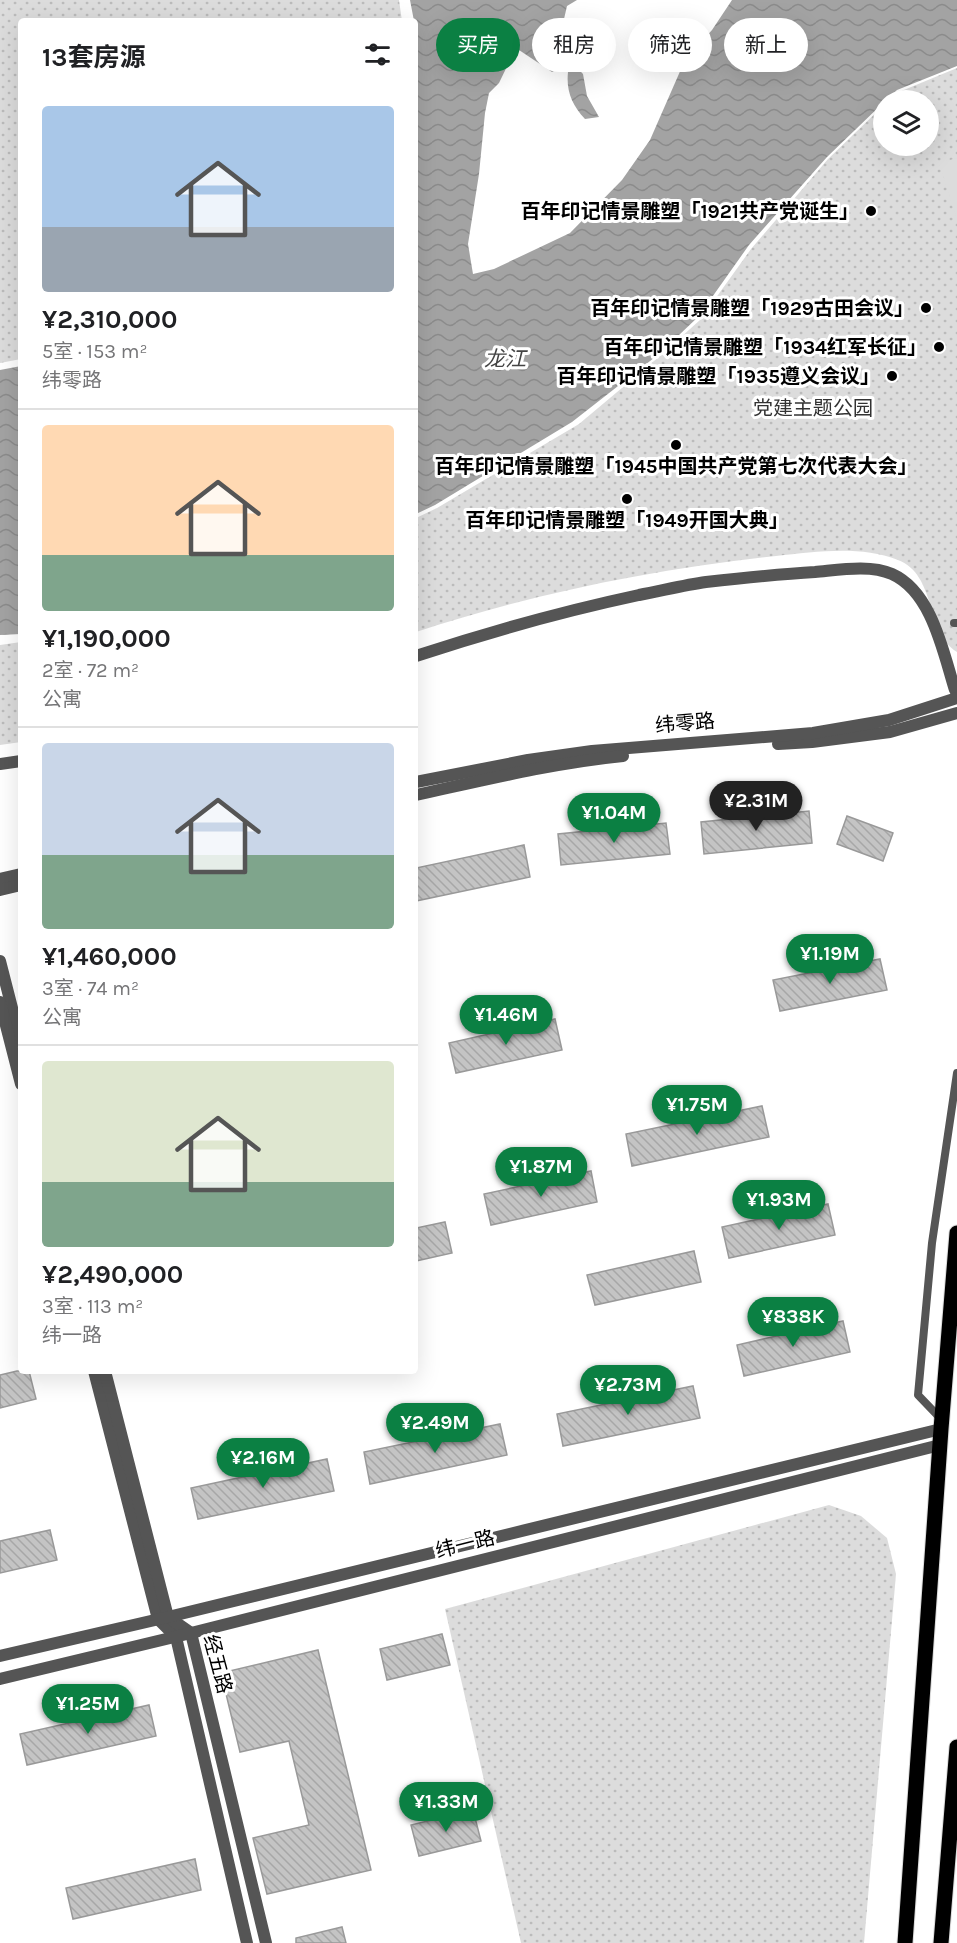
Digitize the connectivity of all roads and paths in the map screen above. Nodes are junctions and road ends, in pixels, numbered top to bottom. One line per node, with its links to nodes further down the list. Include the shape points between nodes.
1 (418, 655): 2 (street, via 587,606 705,582 870,569 892,574 910,587 931,614)
2 (956, 694): 6 (street, 纬零路, via 889,720 813,733 592,750)
3 (957, 713): 7 (street, 纬零路, via 890,732 593,759)
4 (18, 761): 5 (street)
5 (0, 764)
6 (418, 782)
7 (418, 795)
8 (18, 875): 9 (street)
9 (0, 879)
10 (18, 886): 11 (street)
11 (0, 890)
12 (0, 961): 14 (street)
13 (0, 1002): 15 (street)
14 (18, 1031)
15 (18, 1072)
16 (957, 1073): 20 (lane, via 932,1243 918,1395)
17 (957, 1233): 20 (main road)
18 (95, 1374): 22 (street)
19 (106, 1374): 22 (street)
20 (941, 1424): 21 (main road); 22 (street, 纬一路)
21 (940, 1445): 23 (street, 纬一路); 30 (main road)
22 (163, 1618): 23 (street, 经五路); 24 (street); 25 (street, 纬一路)
23 (191, 1633): 24 (street, 纬一路); 29 (street, 经五路)
24 (176, 1637): 26 (street, 纬一路); 28 (street)
25 (0, 1656)
26 (0, 1679)
27 (957, 1747): 31 (main road)
28 (247, 1943)
29 (266, 1943)
30 (905, 1943)
31 (941, 1943)

